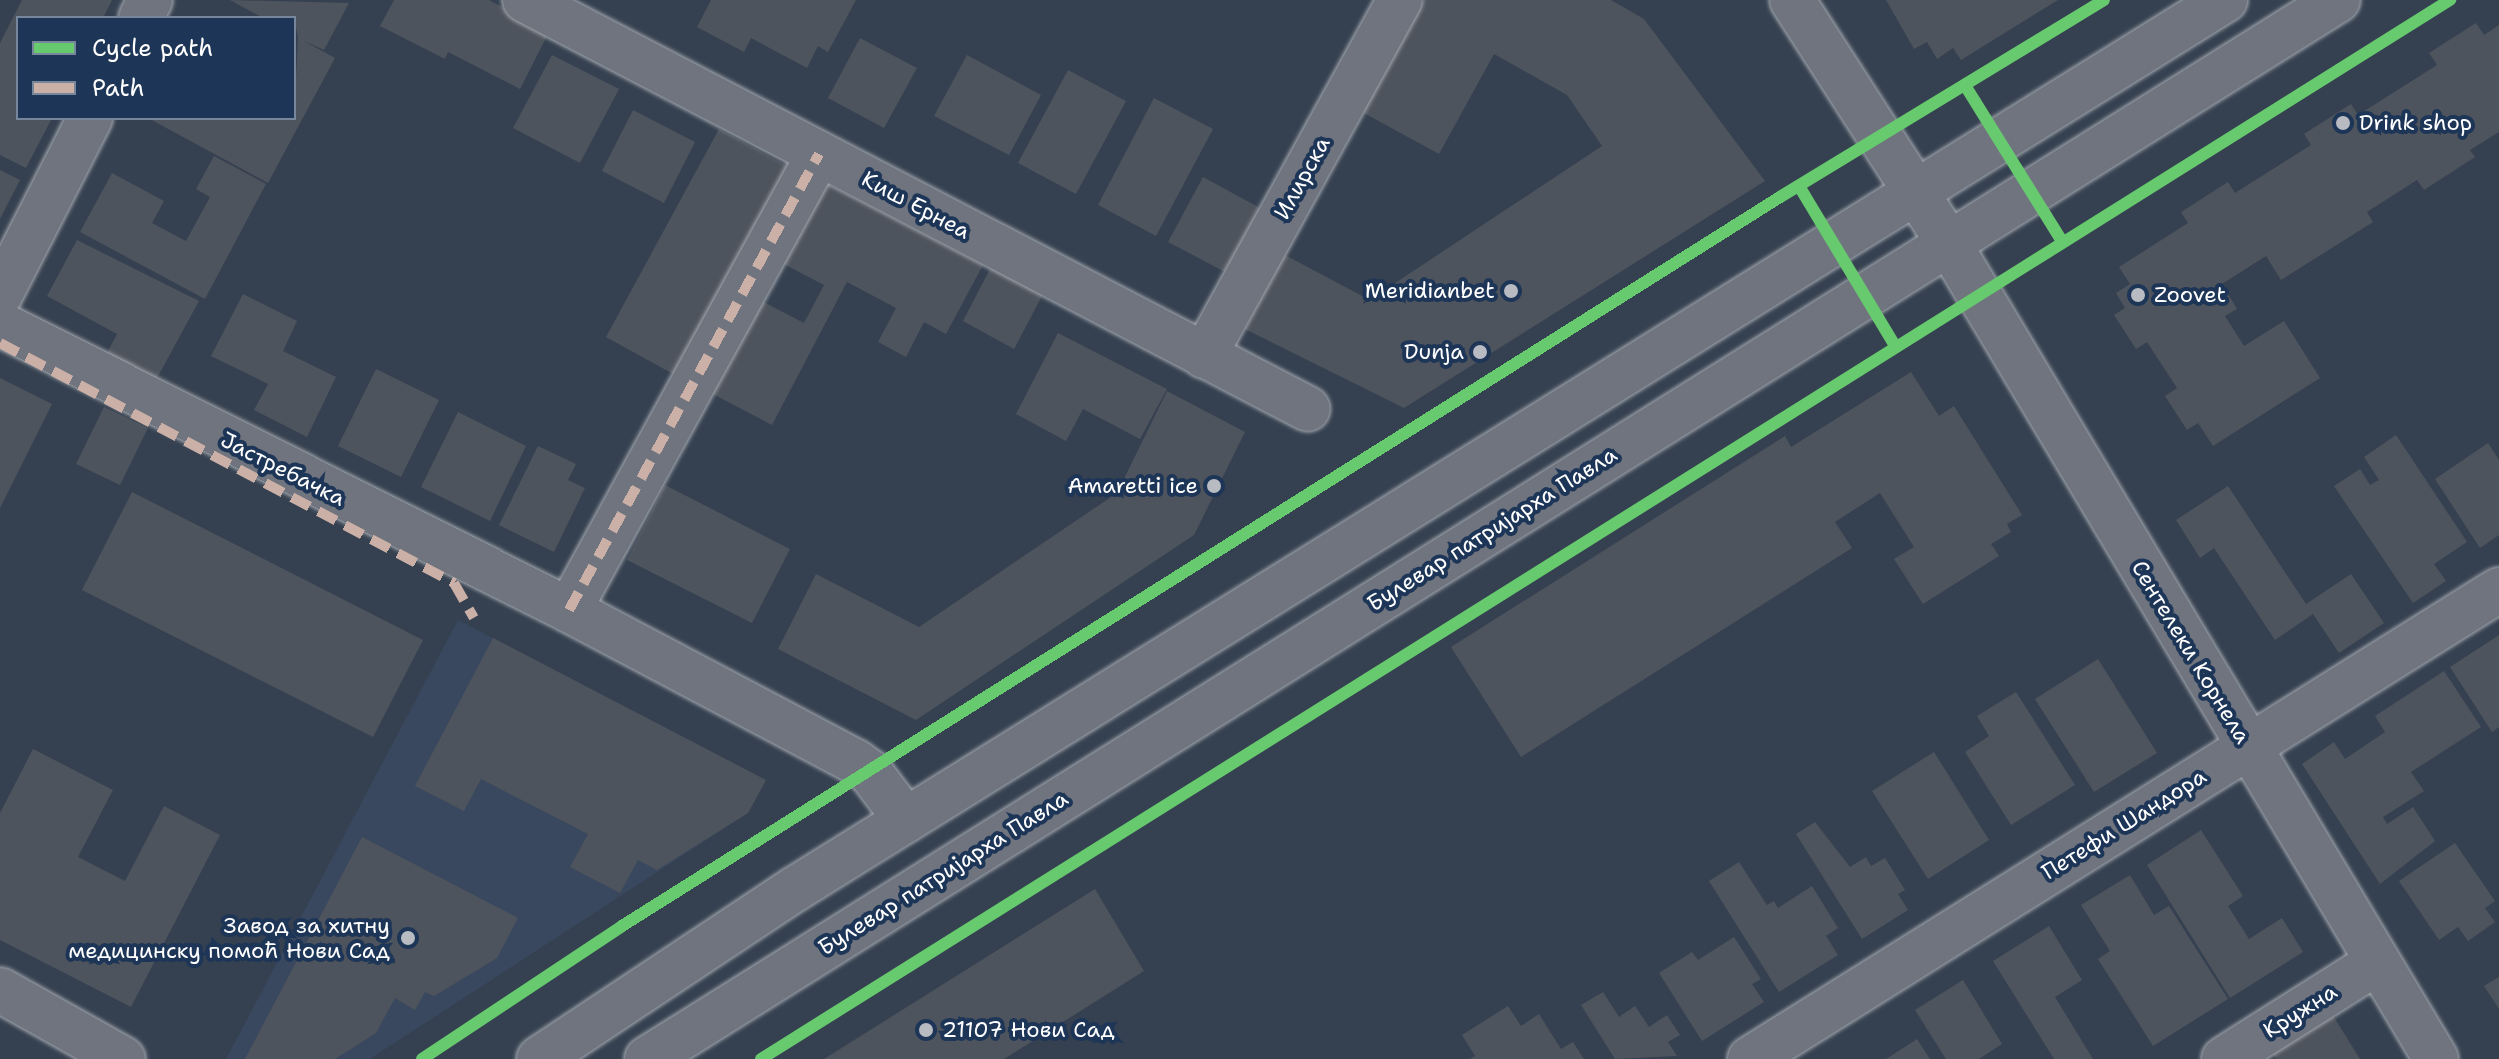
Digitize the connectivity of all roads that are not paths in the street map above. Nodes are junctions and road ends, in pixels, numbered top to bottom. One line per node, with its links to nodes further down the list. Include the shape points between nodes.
1 (525, 0): 7 (street, Киш Ернеа)
2 (1400, 0): 12 (street, Илирска)
3 (2225, 0): 8 (street)
4 (2338, 0): 9 (street, Булевар патријарха Павла)
5 (1811, 10): 8 (street)
6 (89, 120): 10 (street)
7 (819, 154): 12 (street, Киш Ернеа); 15 (street)
8 (1918, 193): 9 (street); 17 (street)
9 (1949, 244): 16 (street, Сентелеки Корнела); 23 (street, Булевар патријарха Павла)
10 (0, 295)
11 (0, 324): 15 (street, Јастребачка)
12 (1204, 356): 13 (street, Киш Ернеа)
13 (1308, 409)
14 (2499, 590): 16 (street, Петефи Шандора)
15 (569, 610): 17 (street, Јастребачка, via 856,762 870,772)
16 (2248, 746): 18 (street, Сентелеки Корнела); 24 (street, Петефи Шандора)
17 (906, 820): 22 (street)
18 (2376, 963): 25 (street, Кружна); 26 (street, Сентелеки Корнела)
19 (0, 990): 20 (street); 21 (street)
20 (83, 1059)
21 (123, 1059)
22 (539, 1059)
23 (647, 1059)
24 (1750, 1059)
25 (2224, 1059)
26 (2436, 1059)

